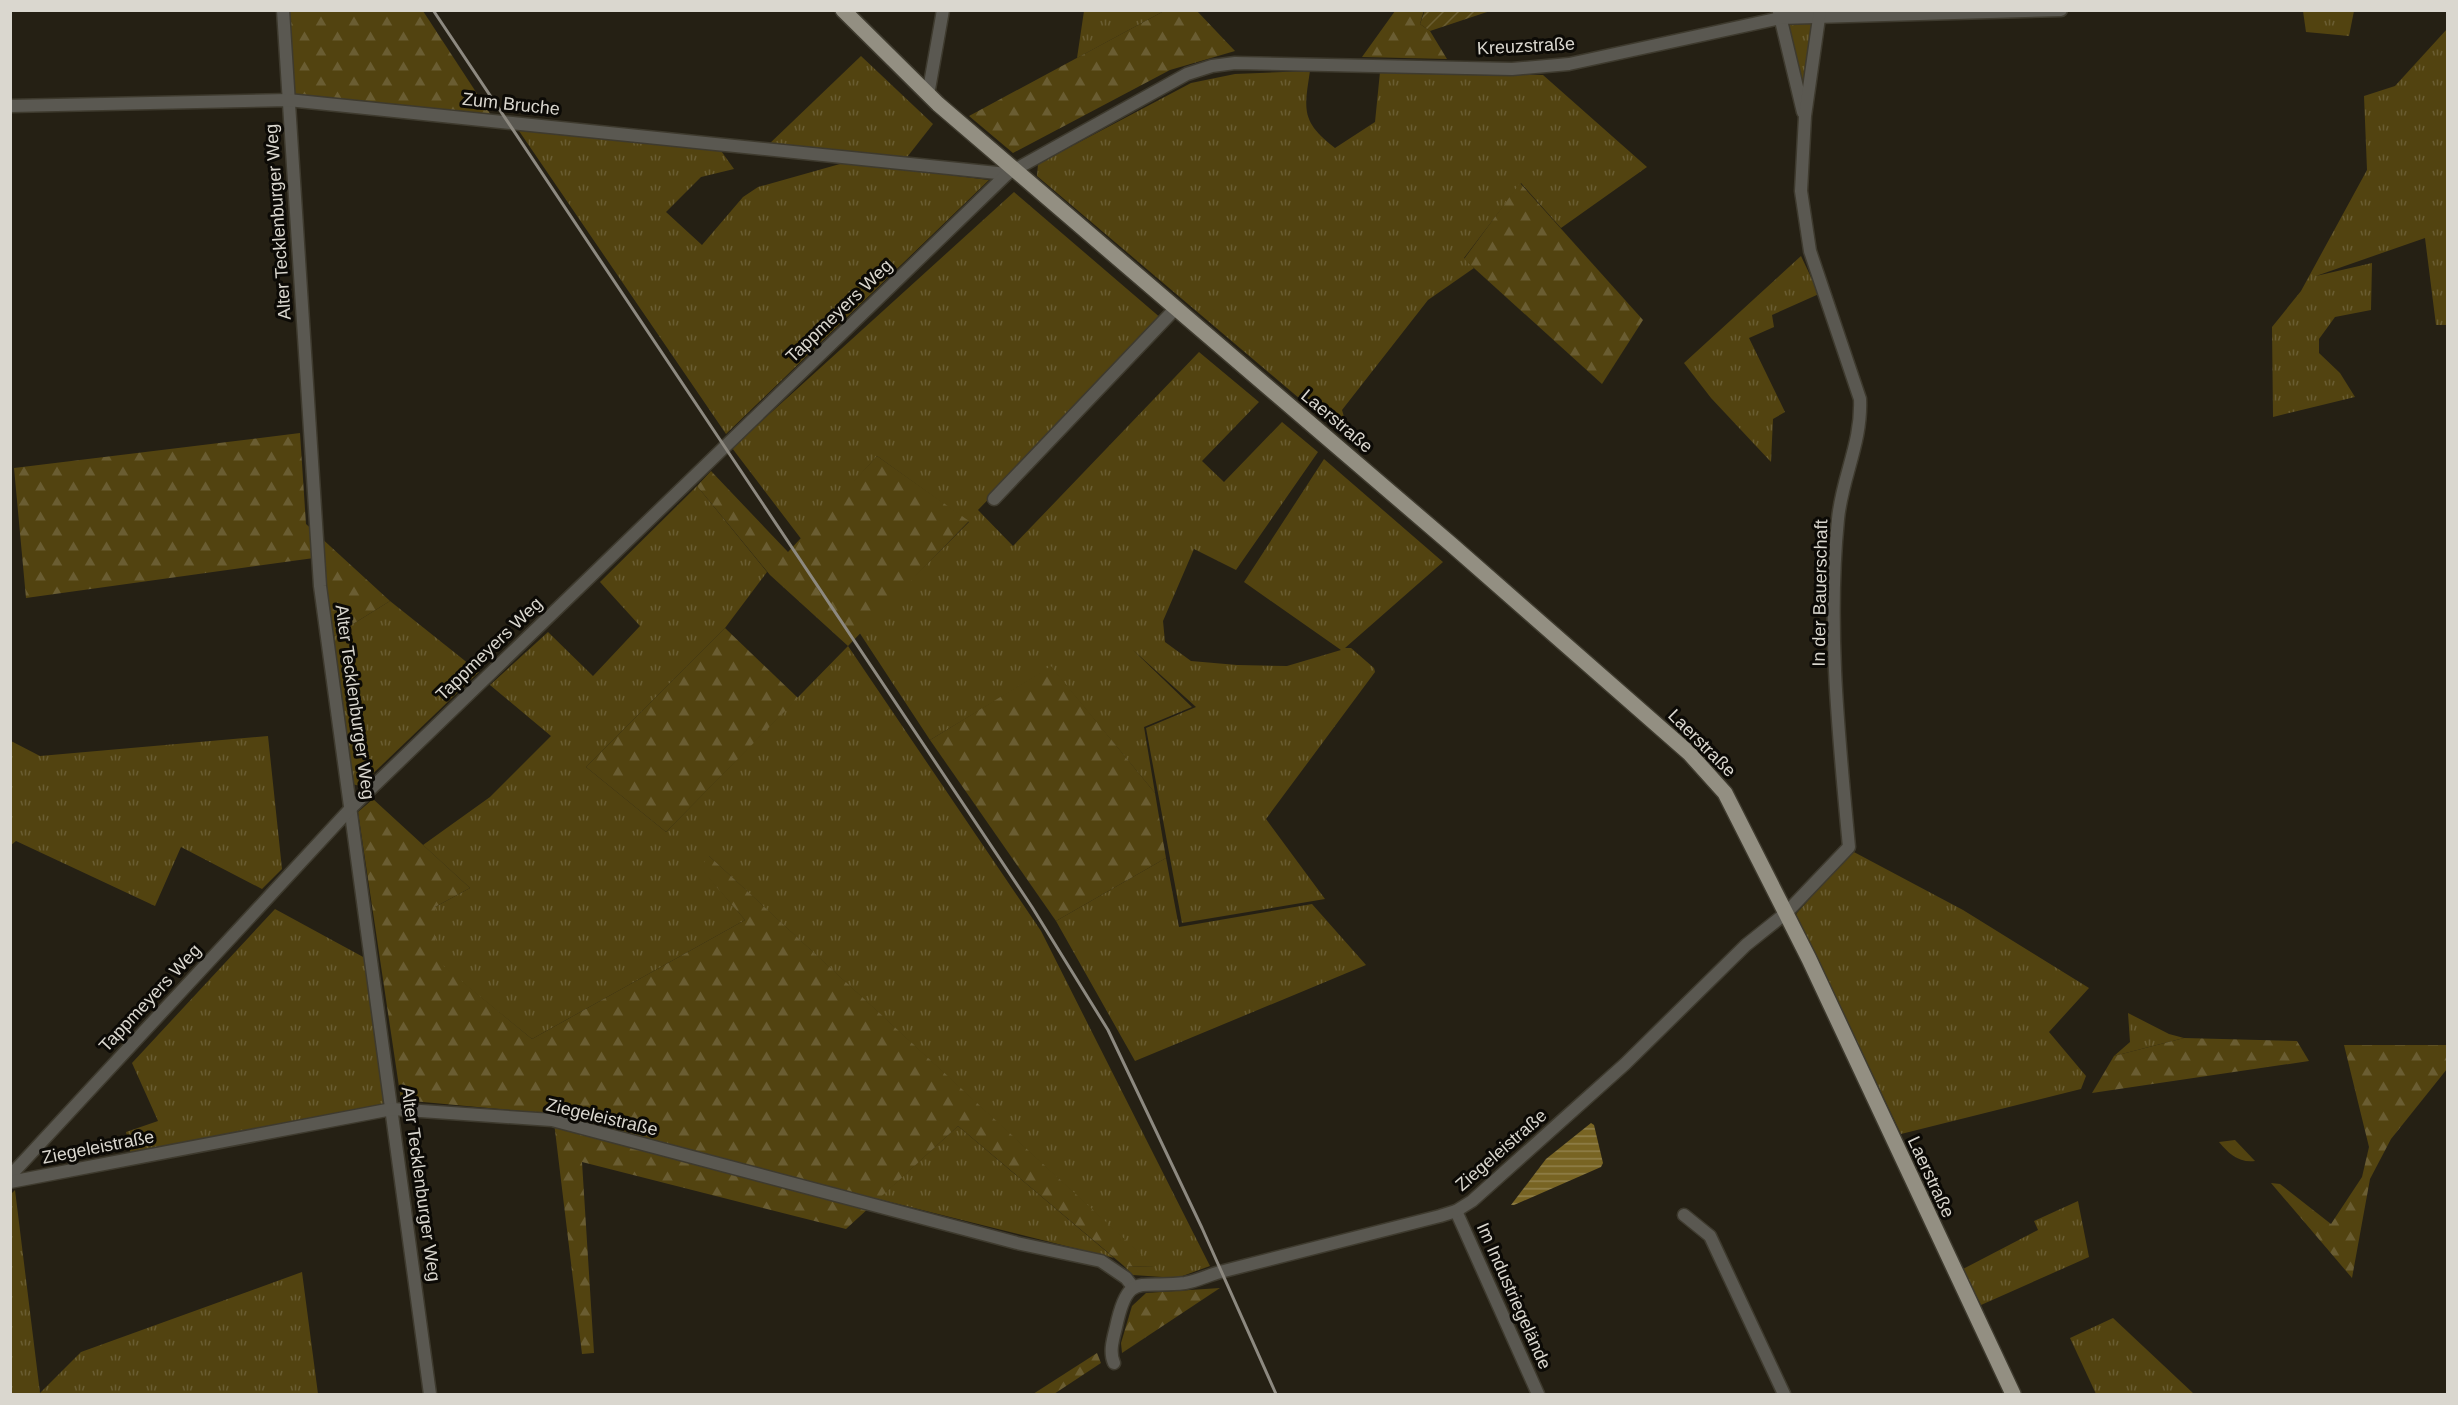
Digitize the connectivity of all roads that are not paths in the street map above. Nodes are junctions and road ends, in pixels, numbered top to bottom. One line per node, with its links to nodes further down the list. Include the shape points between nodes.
1 (283, 10): 8 (street, Alter Tecklenburger Weg)
2 (843, 10): 7 (main road, Laerstraße)
3 (943, 10): 7 (street)
4 (2061, 10): 5 (street, Kreuzstraße)
5 (1820, 13): 6 (street, Kreuzstraße); 10 (street, In der Bauerschaft)
6 (1780, 14): 10 (street, In der Bauerschaft); 11 (street, Kreuzstraße, via 1569,64 1512,69 1346,64 1212,66 1187,74)
7 (928, 95): 11 (main road, Laerstraße)
8 (288, 99): 9 (street, Zum Bruche); 11 (street, Zum Bruche); 14 (street, Alter Tecklenburger Weg, via 320,586)
9 (10, 106)
10 (1804, 116): 15 (street, In der Bauerschaft, via 1801,191 1810,251 1860,399 1861,423 1838,517 1835,594 1838,723 1849,847)
11 (1010, 172): 12 (main road, Laerstraße); 14 (street, Tappmeyers Weg)
12 (1175, 309): 13 (street); 15 (main road, Laerstraße, via 1452,544 1689,753 1725,793)
13 (994, 499)
14 (352, 807): 16 (street, Alter Tecklenburger Weg); 17 (street, Tappmeyers Weg)
15 (1786, 913): 19 (street, Ziegeleistraße, via 1746,945 1625,1064); 26 (main road, Laerstraße)
16 (392, 1109): 18 (street, Ziegeleistraße); 21 (street, Ziegeleistraße, via 552,1120 1017,1243 1101,1261); 23 (street, Alter Tecklenburger Weg)
17 (10, 1176)
18 (10, 1182)
19 (1456, 1211): 21 (street, Ziegeleistraße, via 1187,1282 1142,1283); 24 (street, Im Industriegelände)
20 (1684, 1215): 25 (street, via 1710,1236)
21 (1133, 1287): 22 (street, via 1119,1312 1111,1349)
22 (1114, 1363)
23 (430, 1395)
24 (1538, 1395)
25 (1784, 1395)
26 (2013, 1395)

